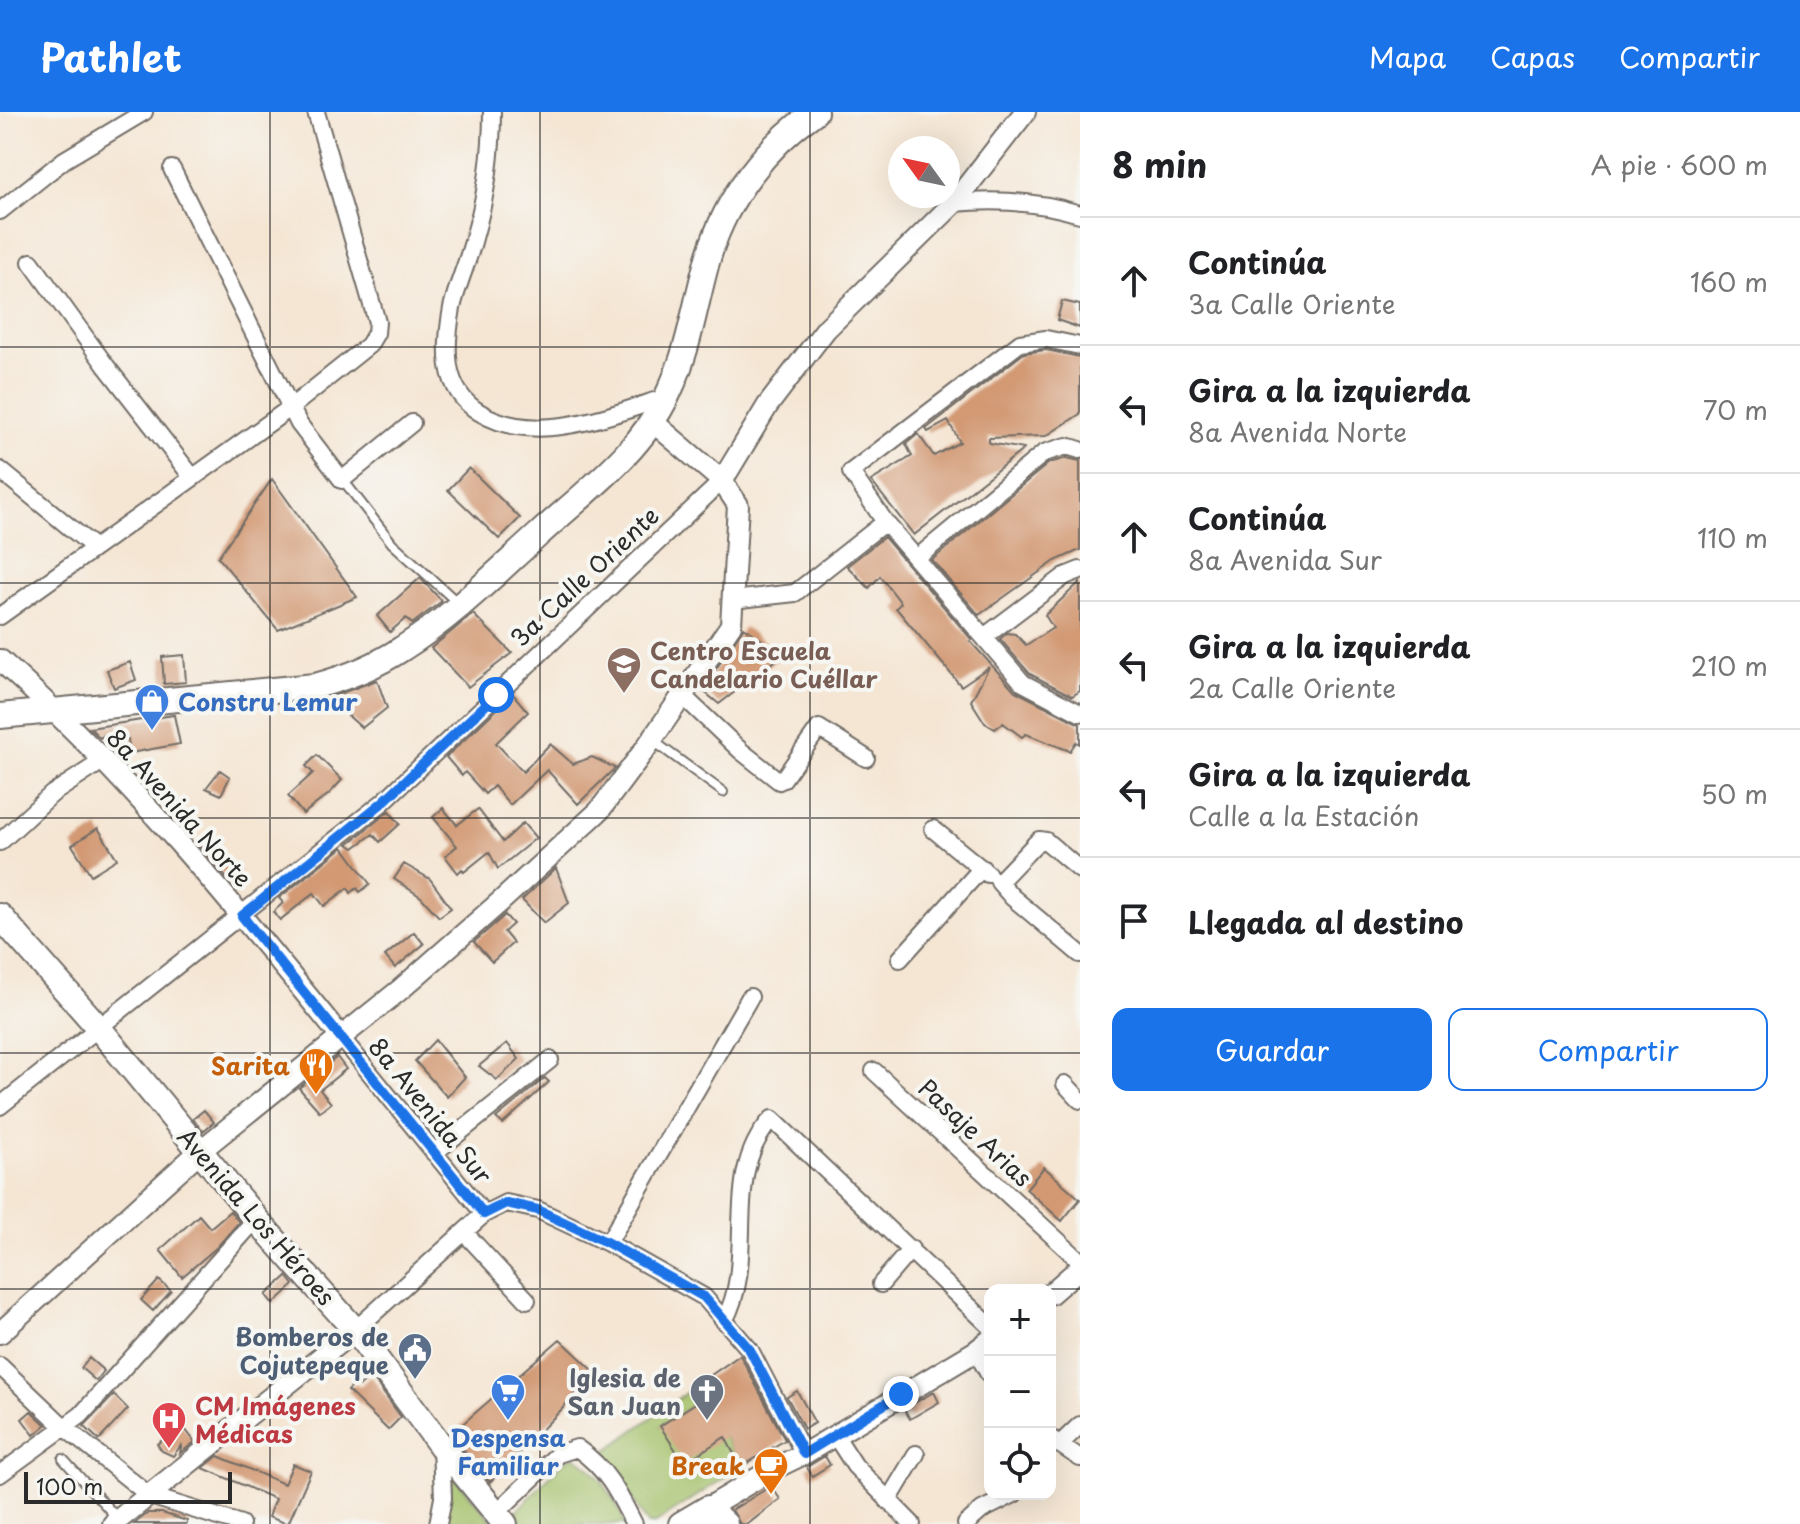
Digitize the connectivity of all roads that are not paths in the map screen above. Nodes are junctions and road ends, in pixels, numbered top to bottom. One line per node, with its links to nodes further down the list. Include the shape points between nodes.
1 (144, 112): 7 (street)
2 (316, 112): 16 (street, via 377,322 369,345)
3 (492, 112): 15 (street, via 487,191 453,305 447,345 458,396 488,418 525,428 605,417)
4 (815, 112): 15 (main road, via 772,146 724,218 708,258 687,349)
5 (1025, 112): 8 (street, 3a Calle Oriente)
6 (172, 169): 16 (street)
7 (8, 195): 11 (street)
8 (960, 195)
9 (960, 202): 12 (street, via 997,199)
10 (949, 208): 23 (street, 3a Calle Oriente, via 826,329 768,405)
11 (0, 211)
12 (1080, 214)
13 (31, 262): 21 (street)
14 (1080, 346): 24 (street, via 1046,339 1020,343 851,472)
15 (667, 397): 17 (main road)
16 (290, 408): 21 (street); 22 (street)
17 (653, 422): 23 (street); 29 (main road, via 614,466)
18 (412, 423): 22 (street)
19 (1080, 450): 26 (street, via 1067,446 1044,453)
20 (0, 470): 25 (street)
21 (193, 478): 25 (street)
22 (342, 480): 29 (lane, via 392,543)
23 (722, 481): 28 (street, via 738,505); 47 (street, 3a Calle Oriente, via 383,802)
24 (885, 522): 26 (street); 28 (street, via 795,593)
25 (95, 548): 30 (street)
26 (917, 558): 31 (street)
27 (1080, 570): 31 (street)
28 (732, 600): 33 (street, via 731,625)
29 (459, 604): 34 (main road, via 402,649 328,683)
30 (0, 616)
31 (984, 637): 35 (street, via 1023,683)
32 (0, 660): 34 (street, 8a Avenida Norte)
33 (682, 695): 37 (street); 38 (street, via 779,781 819,728)
34 (58, 712): 36 (main road); 39 (street, 8a Avenida Norte)
35 (1080, 713)
36 (0, 716)
37 (652, 739): 40 (lane); 52 (street, via 599,811 401,989)
38 (866, 758)
39 (104, 760): 42 (street, via 52,794); 47 (street, 8a Avenida Norte)
40 (723, 792)
41 (933, 829): 43 (street)
42 (0, 842)
43 (982, 868): 45 (street); 49 (street)
44 (1080, 870): 45 (street, via 1039,840)
45 (999, 882): 48 (street)
46 (0, 916): 51 (main road, Avenida Los Héroes)
47 (242, 916): 51 (street, 3a Calle Oriente); 52 (street, 8a Avenida Norte)
48 (1080, 954)
49 (900, 959)
50 (750, 997): 63 (street)
51 (98, 1027): 57 (street, 3a Calle Oriente); 58 (main road, Avenida Los Héroes)
52 (340, 1036): 58 (street); 59 (street, 8a Avenida Sur)
53 (550, 1060): 59 (street)
54 (874, 1071): 65 (street, Pasaje Arias)
55 (1065, 1084): 56 (street)
56 (1080, 1100)
57 (0, 1106)
58 (200, 1151): 61 (main road, Avenida Los Héroes); 73 (street)
59 (434, 1153): 60 (street, 8a Avenida Sur)
60 (484, 1214): 62 (street); 63 (street, via 506,1203 538,1210)
61 (256, 1219): 72 (main road, Avenida Los Héroes); 77 (street, via 81,1415)
62 (464, 1232): 69 (street); 72 (street)
63 (608, 1243): 71 (street, via 704,1297)
64 (911, 1249): 67 (street); 70 (street); 71 (street, via 772,1119 757,1135 745,1169 737,1292)
65 (1080, 1261)
66 (1080, 1268): 68 (street)
67 (881, 1284)
68 (1056, 1289)
69 (527, 1300)
70 (984, 1320)
71 (724, 1321): 82 (street, via 750,1350)
72 (355, 1330): 81 (main road, Avenida Los Héroes); 87 (street)
73 (0, 1333)
74 (983, 1346): 78 (street)
75 (0, 1366): 77 (street)
76 (1080, 1425): 79 (street)
77 (64, 1427): 86 (street); 87 (street)
78 (835, 1435): 82 (street); 89 (street)
79 (1056, 1441)
80 (1056, 1443): 84 (street)
81 (441, 1446): 91 (main road, Avenida Los Héroes); 94 (street)
82 (804, 1454): 90 (street, via 771,1470)
83 (916, 1454): 89 (street)
84 (1080, 1458)
85 (63, 1459): 92 (lane)
86 (0, 1474)
87 (150, 1496): 92 (street); 93 (street)
88 (1002, 1500): 98 (street)
89 (888, 1501): 97 (street)
90 (716, 1516): 96 (main road)
91 (500, 1519): 95 (street, via 558,1454 577,1448 597,1462 616,1487)
92 (116, 1522)
93 (241, 1524)
94 (438, 1524)
95 (634, 1524)
96 (681, 1524)
97 (912, 1524)
98 (966, 1524)

